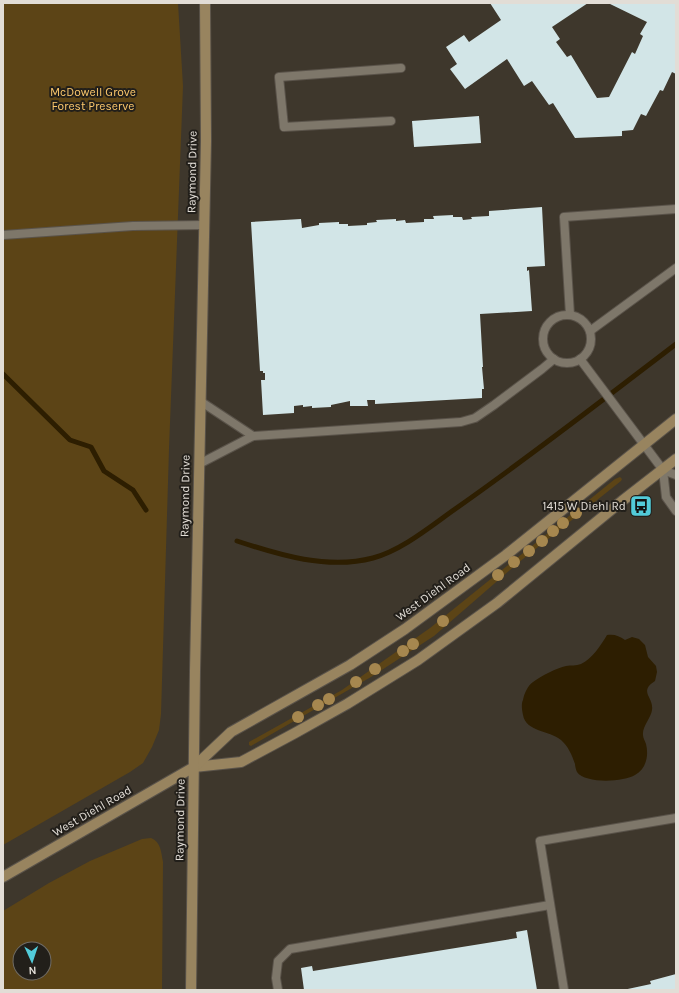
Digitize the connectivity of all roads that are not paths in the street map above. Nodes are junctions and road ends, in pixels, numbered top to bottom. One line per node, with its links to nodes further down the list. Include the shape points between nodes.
1 (205, 3): 5 (street, Raymond Drive)
2 (401, 68): 3 (lane, via 279,77 284,127)
3 (391, 121)
4 (676, 209): 8 (lane, via 564,217)
5 (204, 225): 6 (lane, via 133,226); 12 (street, Raymond Drive)
6 (3, 235)
7 (676, 268): 9 (lane)
8 (570, 315): 9 (lane, via 582,320); 10 (lane, via 561,316 547,326 544,344)
9 (590, 330): 11 (lane, via 590,347)
10 (554, 359): 11 (lane, via 562,362); 14 (lane, via 475,418 461,422)
11 (580, 359): 15 (lane)
12 (200, 401): 14 (lane); 17 (street, Raymond Drive)
13 (676, 419): 15 (street, West Diehl Road)
14 (253, 436): 17 (lane)
15 (644, 445): 18 (lane); 21 (street, West Diehl Road, via 506,555 433,609 350,665 231,732)
16 (676, 459): 18 (street, West Diehl Road)
17 (199, 464): 21 (street, Raymond Drive)
18 (663, 470): 19 (lane); 20 (lane, via 666,497); 21 (street, West Diehl Road, via 497,603 418,660 340,708 241,762)
19 (676, 475)
20 (676, 511)
21 (194, 767): 23 (street, West Diehl Road); 25 (street, Raymond Drive)
22 (676, 818): 24 (lane, via 540,841)
23 (3, 877)
24 (550, 905): 26 (lane, via 290,949 278,961); 27 (lane)
25 (191, 990)
26 (278, 990)
27 (564, 990)

